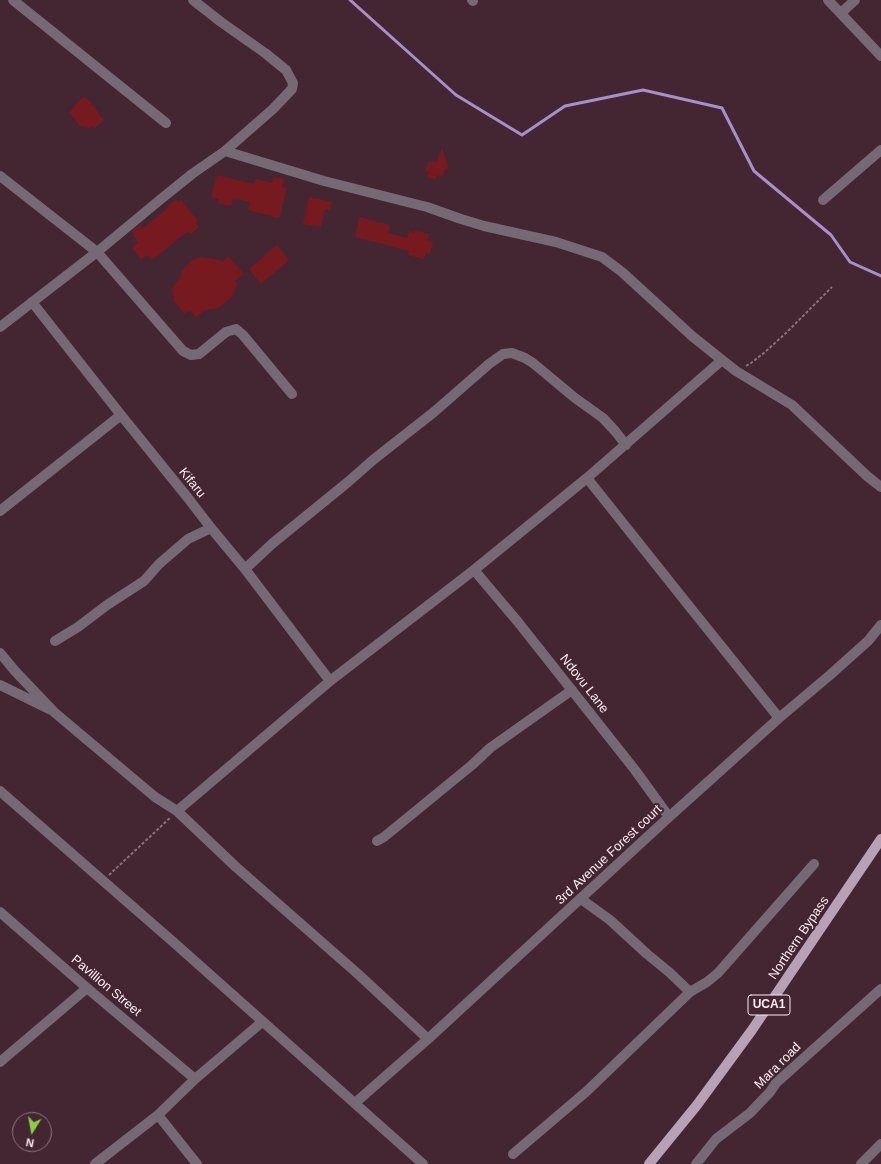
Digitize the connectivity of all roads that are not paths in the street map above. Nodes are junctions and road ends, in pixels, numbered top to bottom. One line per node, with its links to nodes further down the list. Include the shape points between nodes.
1 (13, 0): 7 (street)
2 (193, 0): 9 (street, via 286,70 293,83 290,92)
3 (828, 0): 5 (street)
4 (855, 0): 5 (street)
5 (841, 13): 6 (street)
6 (881, 56)
7 (166, 123)
8 (881, 150): 11 (street)
9 (226, 152): 12 (street, via 187,178); 15 (street, via 427,207 484,226 556,242 602,257)
10 (0, 176): 12 (street)
11 (823, 200)
12 (97, 252): 13 (street); 16 (street, via 183,351 191,355 199,354 226,332 236,329)
13 (32, 302): 14 (street); 17 (street, Kifaru)
14 (0, 327)
15 (722, 360): 18 (street); 20 (street, via 792,405)
16 (292, 394)
17 (121, 415): 21 (street); 22 (street, Kifaru)
18 (626, 445): 19 (street); 23 (street, via 602,418 525,358 512,353 503,354 273,543)
19 (588, 478): 24 (street); 32 (street)
20 (881, 487)
21 (0, 511)
22 (211, 528): 23 (street, Kifaru); 26 (street, via 188,539 144,581)
23 (245, 569): 28 (street, Kifaru)
24 (474, 570): 28 (street); 30 (street, Ndovu Lane)
25 (881, 625): 32 (street, 3rd Avenue Forest court, via 830,675)
26 (55, 641)
27 (0, 653): 31 (street)
28 (330, 681): 34 (street)
29 (0, 685): 31 (street)
30 (572, 690): 35 (street, Ndovu Lane); 37 (street, via 490,748 472,766)
31 (54, 712): 34 (street, via 154,797)
32 (779, 718): 35 (street, 3rd Avenue Forest court)
33 (0, 791): 44 (street)
34 (177, 811): 45 (street)
35 (670, 817): 39 (street, 3rd Avenue Forest court)
36 (881, 840): 55 (main road, Northern Bypass / UCA1, via 752,1030 697,1105)
37 (377, 841)
38 (814, 864): 43 (street, via 718,973)
39 (581, 899): 43 (street, via 610,920); 45 (street, 3rd Avenue Forest court)
40 (0, 912): 41 (street, Pavillion Street)
41 (88, 988): 46 (street); 47 (street, Pavillion Street)
42 (881, 989): 56 (street, Mara road, via 776,1083 750,1113 716,1139)
43 (690, 992): 51 (street, via 587,1091)
44 (262, 1022): 47 (street); 48 (street)
45 (428, 1039): 48 (street, 3rd Avenue Forest court)
46 (0, 1062)
47 (195, 1079): 49 (street)
48 (355, 1103): 54 (street)
49 (158, 1115): 52 (street); 53 (street)
50 (881, 1144): 57 (street)
51 (513, 1154)
52 (95, 1164)
53 (197, 1164)
54 (423, 1164)
55 (649, 1164)
56 (696, 1164)
57 (861, 1164)

